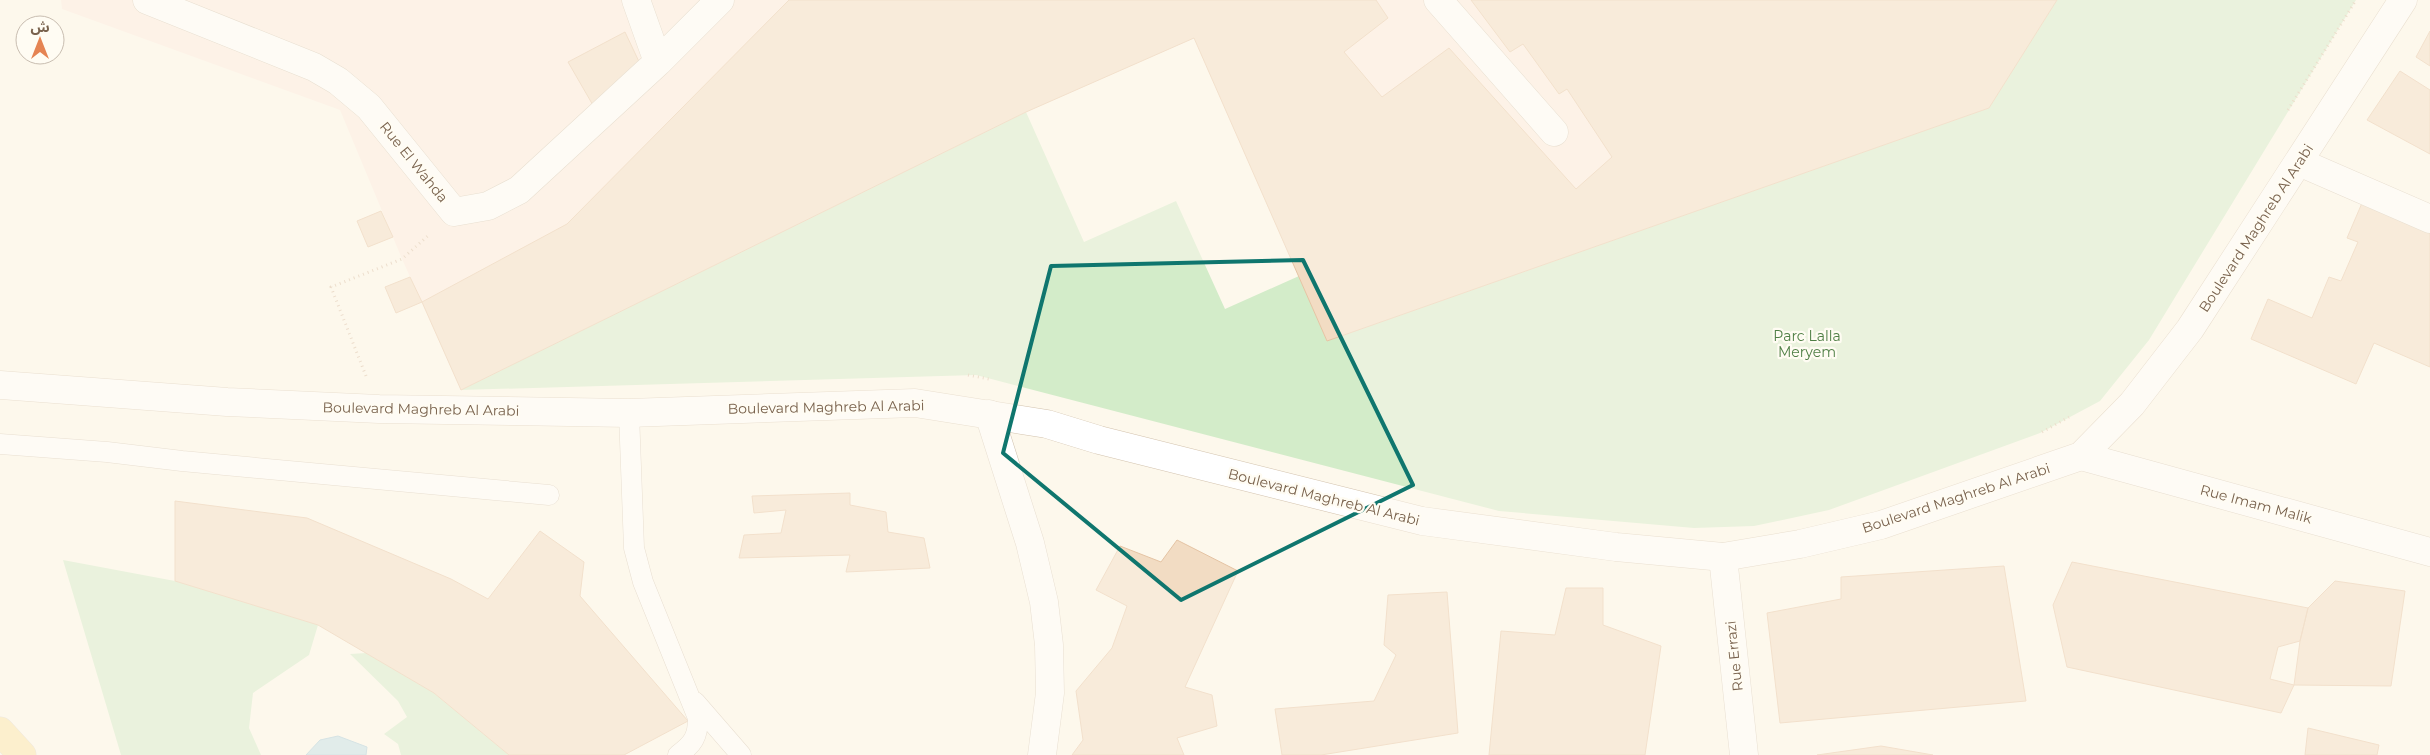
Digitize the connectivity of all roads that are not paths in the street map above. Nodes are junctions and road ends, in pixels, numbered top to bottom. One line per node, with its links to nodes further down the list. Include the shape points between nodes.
1 (147, 0): 6 (main road, Rue El Wahda, via 314,67 338,80 369,107 454,212 488,206 519,190)
2 (636, 0): 6 (main road)
3 (720, 0): 6 (main road, Rue El Wahda)
4 (1438, 0): 7 (main road)
5 (2403, 0): 8 (main road, Boulevard Maghreb Al Arabi)
6 (658, 62)
7 (1554, 132)
8 (2298, 162): 9 (main road); 14 (main road, Boulevard Maghreb Al Arabi, via 2190,329 2132,404)
9 (2430, 219)
10 (0, 385): 11 (main road, Boulevard Maghreb Al Arabi, via 227,402 379,409)
11 (630, 413): 12 (main road, Boulevard Maghreb Al Arabi, via 915,402); 18 (lane, via 634,548 643,582)
12 (989, 414): 17 (main road, Boulevard Maghreb Al Arabi, via 1047,424 1422,522); 23 (main road, via 1030,543 1044,602 1050,693)
13 (0, 444): 15 (lane)
14 (2081, 456): 16 (main road, Rue Imam Malik); 17 (main road, Boulevard Maghreb Al Arabi, via 1881,525 1800,544)
15 (549, 495)
16 (2430, 552)
17 (1723, 557): 24 (main road, Rue Errazi)
18 (692, 698): 21 (lane, via 698,732 693,744); 22 (lane)
19 (0, 731): 20 (main road)
20 (22, 755)
21 (678, 755)
22 (741, 755)
23 (1042, 755)
24 (1744, 755)

